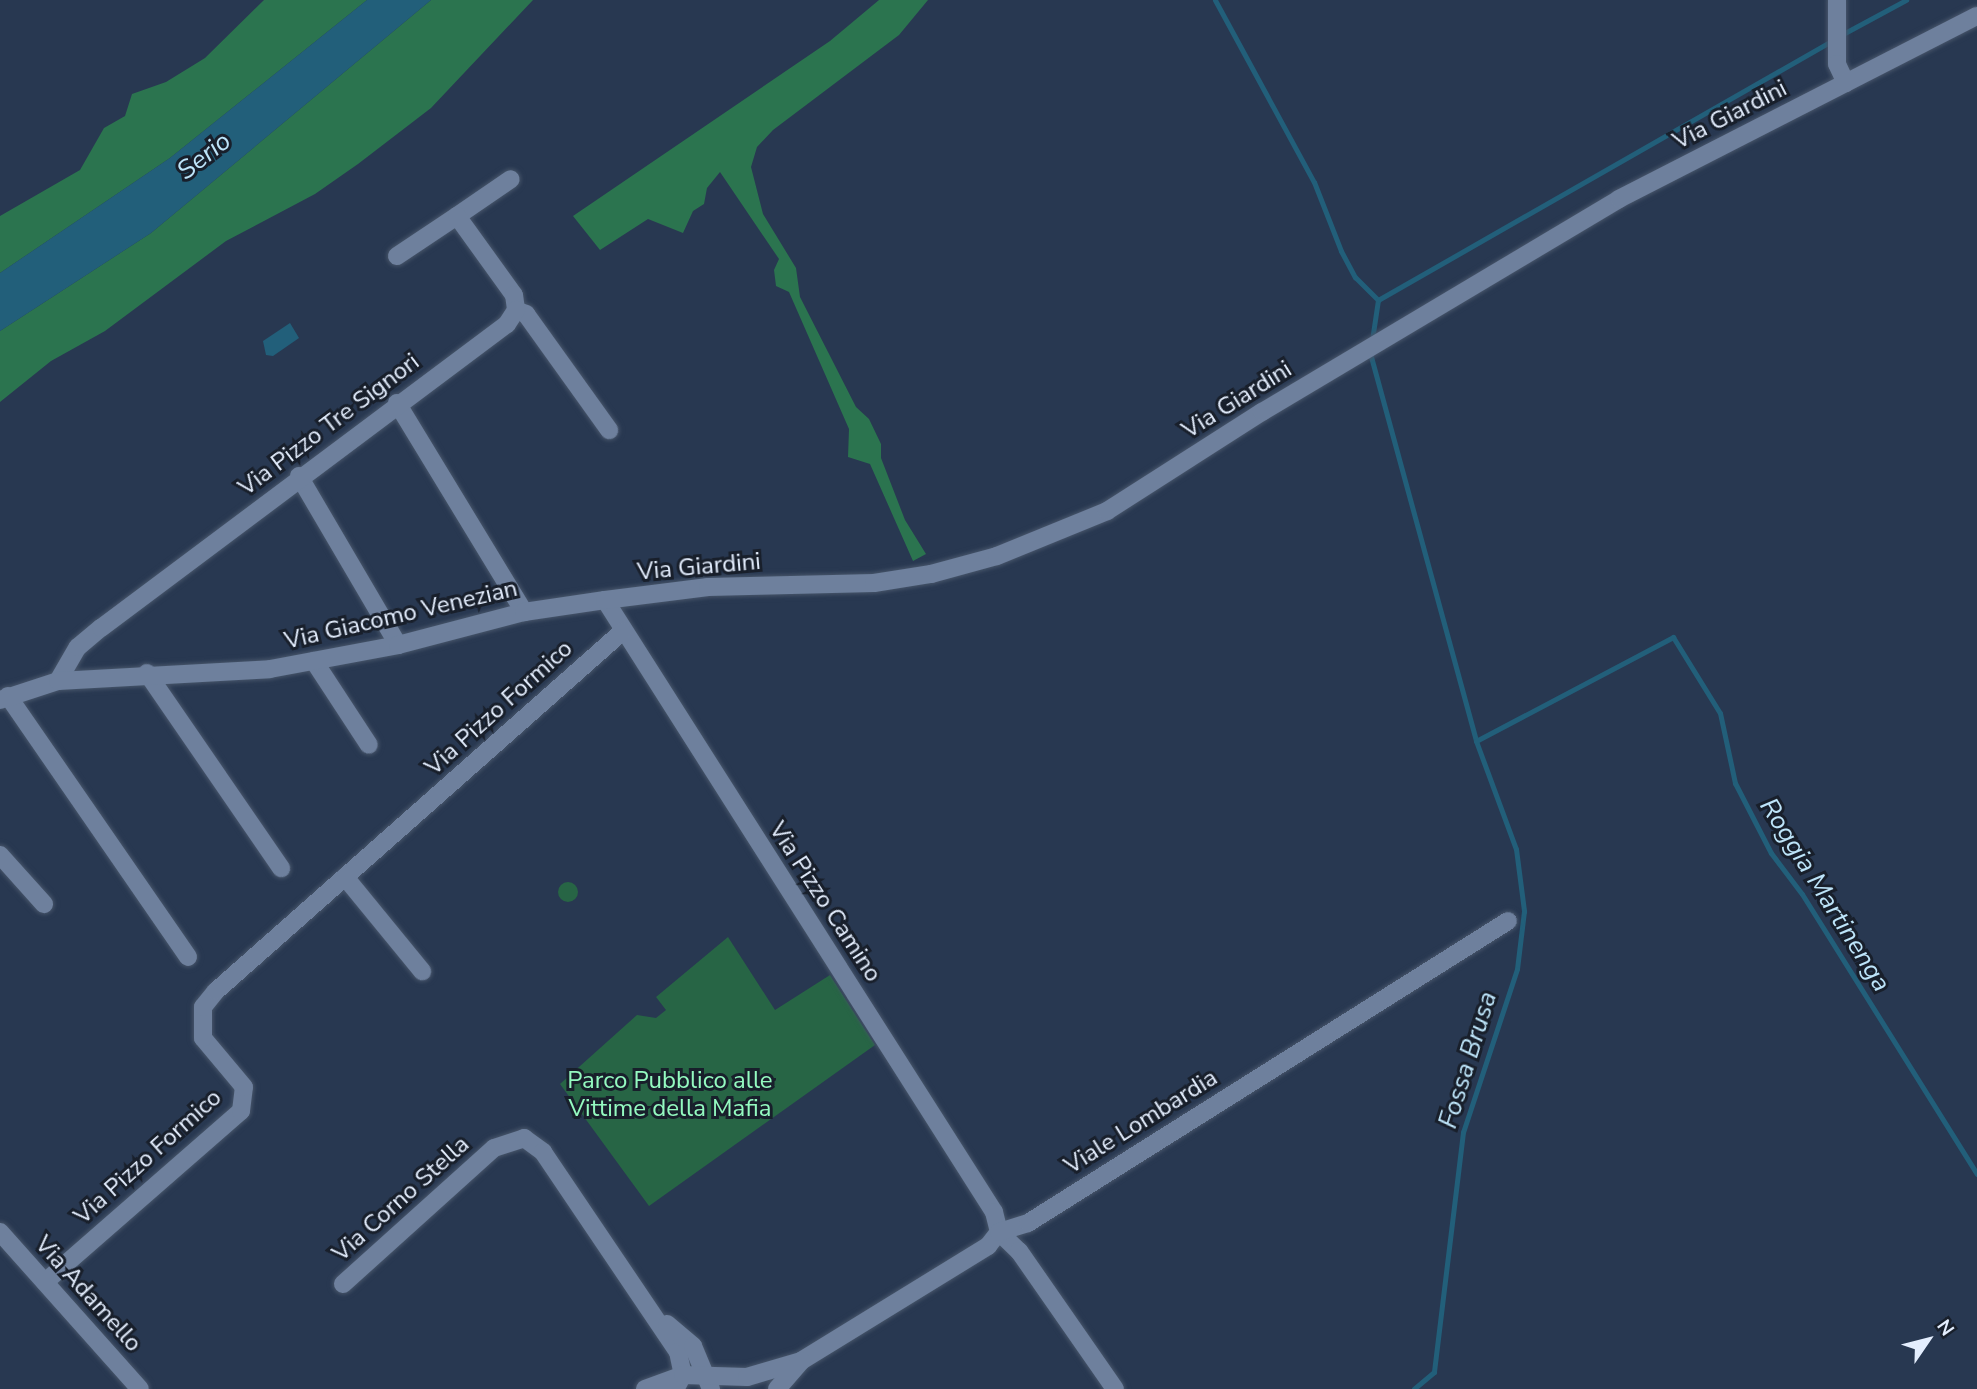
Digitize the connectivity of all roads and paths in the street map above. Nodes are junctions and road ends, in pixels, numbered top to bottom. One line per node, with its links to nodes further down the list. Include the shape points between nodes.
1 (1837, 9): 3 (street, via 1837,64)
2 (1977, 16): 3 (street, Via Giardini)
3 (1846, 83): 11 (street, Via Giardini, via 1619,199 1262,412 1144,490 1060,532 931,574 874,583 708,587)
4 (511, 179): 5 (street)
5 (457, 216): 6 (street); 7 (street, via 514,295)
6 (397, 256)
7 (516, 310): 8 (street, Via Pizzo Tre Signori, via 507,324); 9 (street, via 526,314)
8 (397, 403): 10 (street, Via Pizzo Tre Signori); 12 (street)
9 (609, 430)
10 (299, 476): 14 (street); 17 (street, Via Pizzo Tre Signori, via 78,647)
11 (605, 600): 12 (street, Via Giacomo Venezian); 13 (street, Via Pizzo Camino)
12 (524, 612): 14 (street, Via Giacomo Venezian)
13 (623, 631): 22 (street, Via Pizzo Formico); 28 (street, Via Pizzo Camino, via 994,1212)
14 (398, 645): 15 (street, Via Giacomo Venezian)
15 (314, 661): 16 (street, Via Giacomo Venezian, via 270,669); 19 (street)
16 (147, 673): 17 (street, Via Giacomo Venezian); 21 (street)
17 (58, 681): 18 (street, Via Giacomo Venezian)
18 (4, 698): 25 (street)
19 (369, 745)
20 (0, 855): 23 (street)
21 (281, 868)
22 (345, 877): 26 (street); 29 (street, Via Pizzo Formico, via 216,991 204,1007 203,1038 244,1087 241,1111)
23 (44, 904)
24 (1508, 921): 28 (street, Viale Lombardia, via 1028,1223)
25 (188, 957)
26 (422, 971)
27 (0, 1232): 29 (street, Via Adamello)
28 (999, 1232): 32 (street, Viale Lombardia, via 988,1247); 40 (street, via 1019,1251)
29 (45, 1282): 36 (street, Via Adamello)
30 (343, 1284): 31 (street, Via Corno Stella, via 494,1148 524,1138 543,1152)
31 (652, 1312): 34 (street, Via Corno Stella, via 678,1352); 35 (street, Via Corno Stella, via 693,1346)
32 (802, 1361): 33 (street, Viale Lombardia, via 747,1377); 39 (street, Viale Lombardia)
33 (729, 1374): 35 (street, Viale Lombardia); 38 (street)
34 (679, 1382): 35 (street, Viale Lombardia); 37 (street, Viale Lombardia)
35 (707, 1382)
36 (140, 1389)
37 (645, 1389)
38 (746, 1389)
39 (778, 1389)
40 (1115, 1389)

